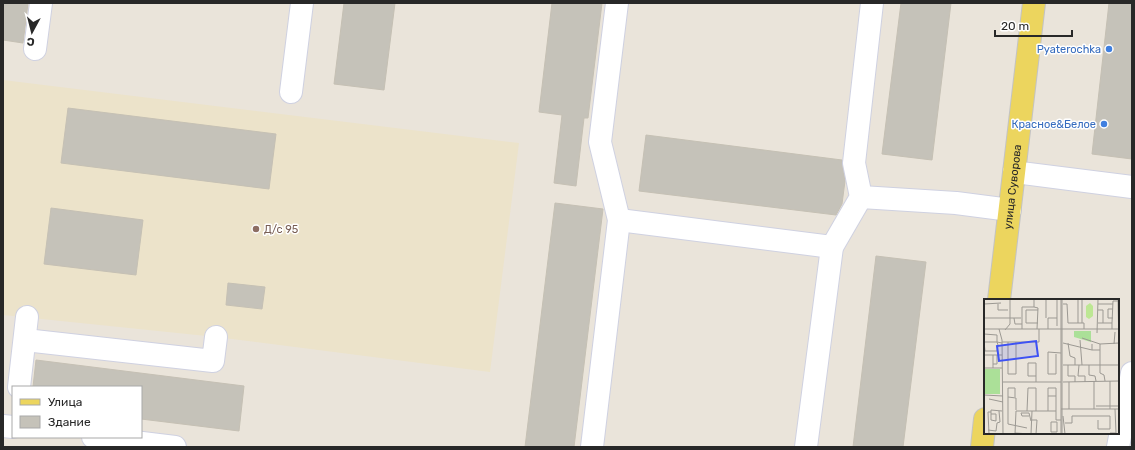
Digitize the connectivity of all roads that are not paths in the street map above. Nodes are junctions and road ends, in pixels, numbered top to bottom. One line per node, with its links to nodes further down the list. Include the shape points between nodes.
1 (41, 3): 6 (lane)
2 (302, 3): 7 (lane)
3 (617, 3): 12 (lane, via 600,142)
4 (872, 3): 10 (lane, via 854,163)
5 (1034, 3): 8 (main road, улица Суворова)
6 (35, 49)
7 (291, 92)
8 (1014, 172): 9 (lane); 11 (main road, улица Суворова)
9 (1132, 187)
10 (861, 197): 11 (lane, via 956,203); 13 (lane)
11 (1010, 210): 14 (main road, улица Суворова)
12 (619, 220): 13 (lane); 23 (lane)
13 (832, 247): 24 (lane)
14 (999, 299)
15 (27, 317): 17 (lane)
16 (216, 337): 17 (lane, via 213,362)
17 (25, 340): 19 (lane)
18 (1132, 373): 26 (lane)
19 (19, 386)
20 (984, 428): 25 (main road)
21 (101, 438): 22 (lane)
22 (175, 447)
23 (592, 447)
24 (806, 447)
25 (982, 447)
26 (1118, 447)

